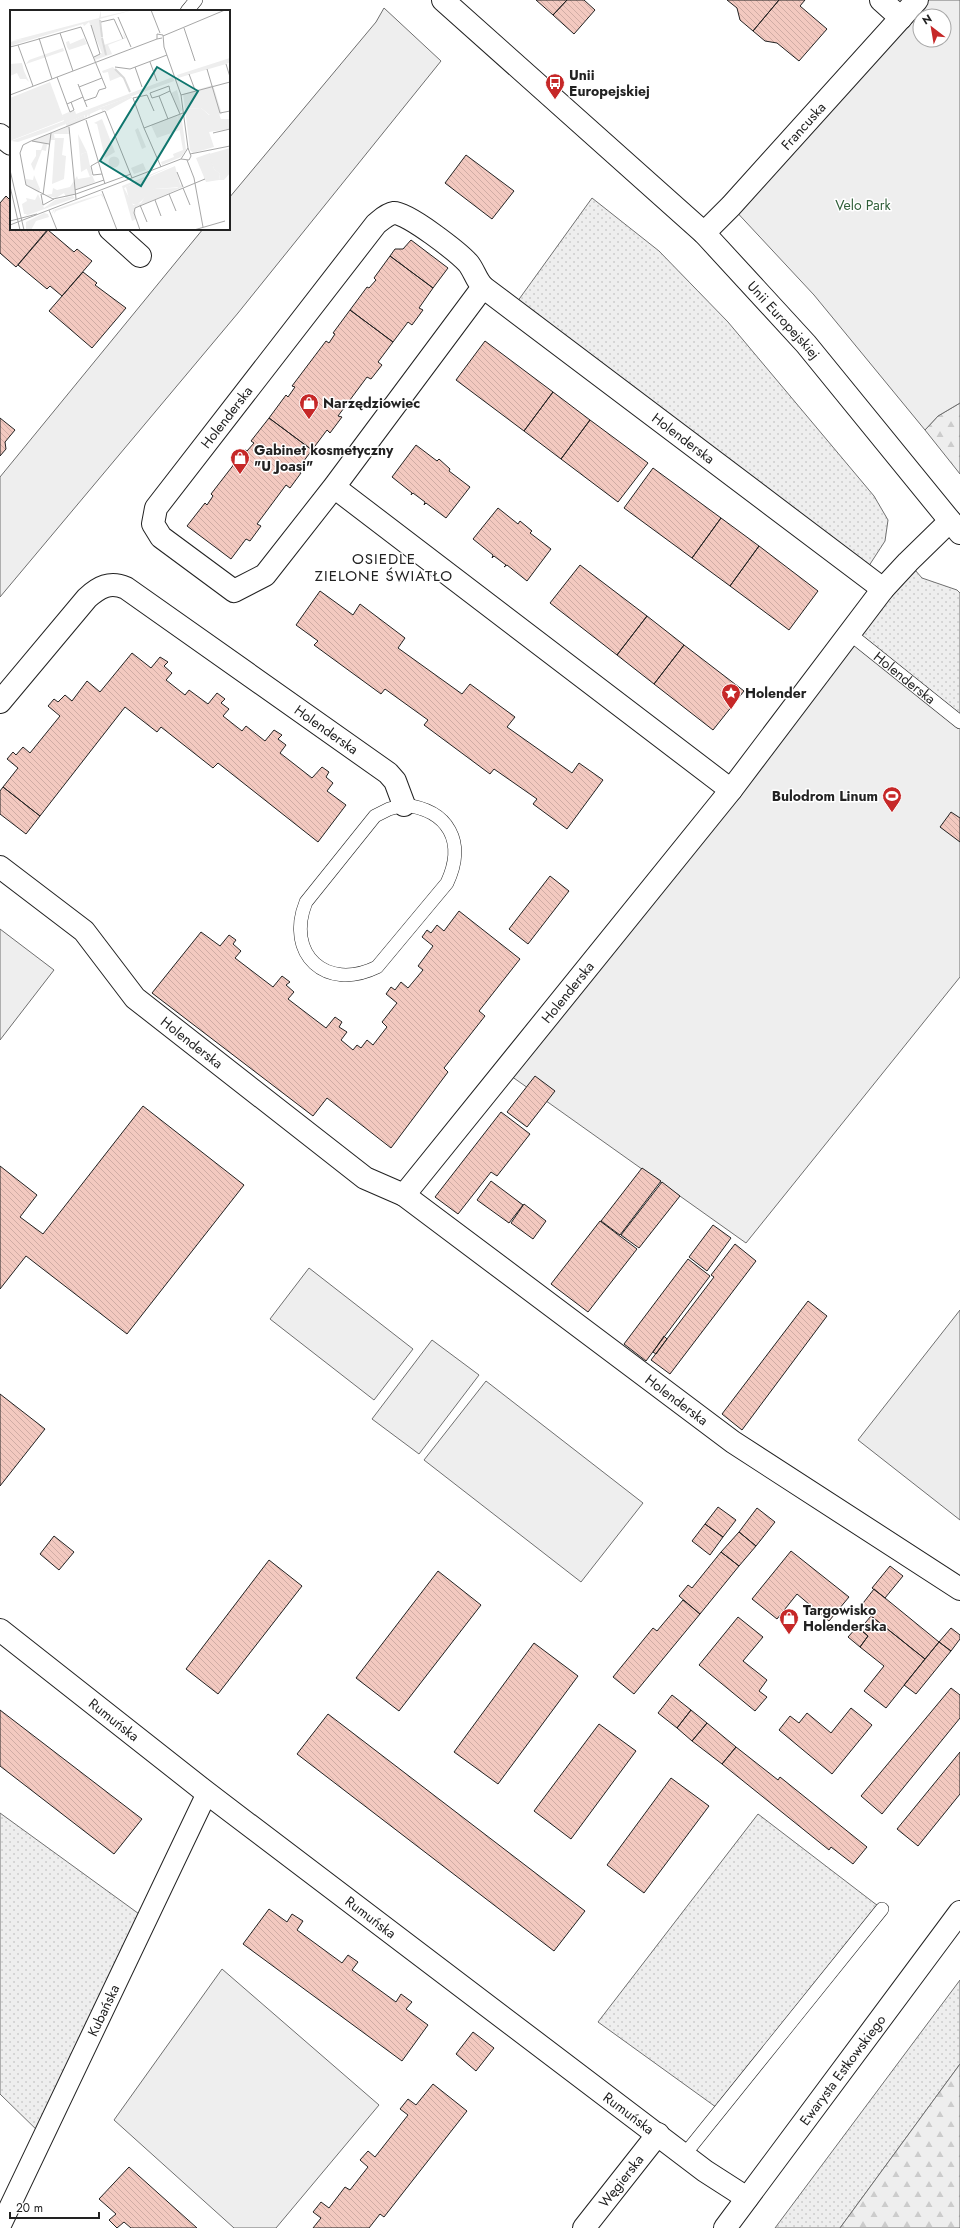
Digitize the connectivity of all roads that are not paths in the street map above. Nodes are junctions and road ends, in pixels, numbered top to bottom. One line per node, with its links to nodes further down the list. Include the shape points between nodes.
1 (196, 0): 5 (lane)
2 (443, 0): 10 (street, Unii Europejskiej)
3 (881, 0): 6 (street)
4 (917, 0): 6 (street, Francuska)
5 (188, 10)
6 (901, 18): 10 (street, Francuska)
7 (0, 135): 8 (street)
8 (10, 143)
9 (111, 230): 11 (street)
10 (704, 233): 14 (street, Unii Europejskiej, via 806,344)
11 (140, 256)
12 (483, 287): 13 (street, Holenderska); 13 (street, Holenderska, via 466,262 413,220 394,213 384,217 156,508 153,524 161,537 234,591 265,575); 15 (street, Holenderska)
13 (334, 487): 19 (street)
14 (955, 527): 15 (street, Holenderska, via 908,562)
15 (883, 589): 16 (street, Holenderska)
16 (850, 634): 18 (lane, Holenderska); 19 (street, Holenderska)
17 (0, 702): 20 (street, Holenderska, via 87,598 97,589 116,584 126,588 388,773 396,781)
18 (960, 722)
19 (731, 790): 22 (street, Holenderska)
20 (404, 805): 20 (lane, via 375,816 306,902 300,918 299,934 305,950 315,964 329,972 345,976 362,974 377,967 447,883 454,868 456,853 453,838 446,824 434,813 420,807)
21 (0, 867): 22 (street, Holenderska, via 84,931 135,998 365,1178)
22 (404, 1195): 23 (street, Holenderska, via 733,1442)
23 (960, 1589)
24 (0, 1630): 25 (street, Rumuńska)
25 (207, 1793): 28 (street, Rumuńska); 31 (street, Kubańska)
26 (882, 1909): 29 (lane)
27 (960, 1912): 30 (street, Ewarysta Estkowskiego)
28 (658, 2134): 29 (street, Rumuńska); 32 (street, Węgierska)
29 (685, 2154): 30 (street, Rumuńska)
30 (747, 2198): 33 (street, Ewarysta Estkowskiego)
31 (0, 2227)
32 (584, 2228)
33 (724, 2228)

